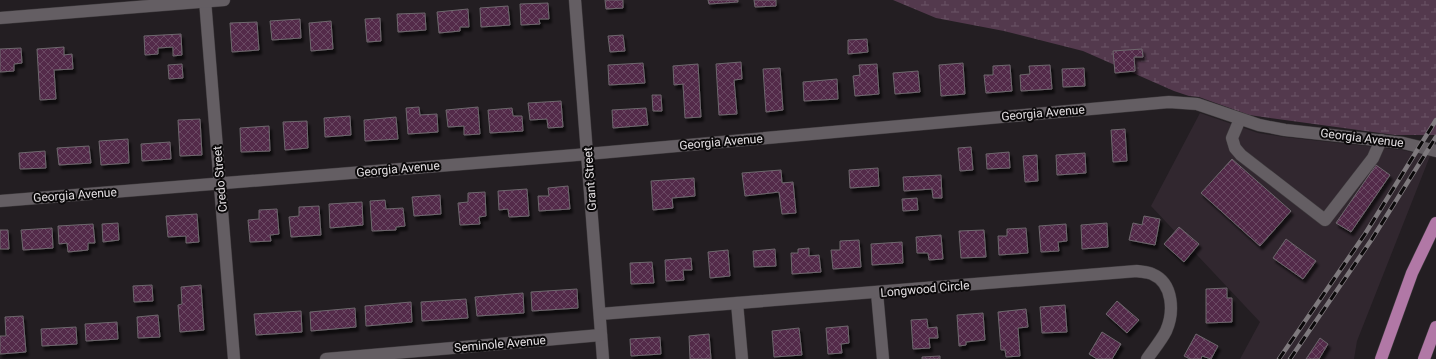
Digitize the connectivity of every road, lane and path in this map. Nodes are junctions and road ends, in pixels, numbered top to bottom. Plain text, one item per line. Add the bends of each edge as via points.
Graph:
1 (224, 0) edge
2 (575, 0) edge
3 (205, 1) edge
4 (0, 18) edge
5 (1240, 119) junction
6 (1381, 140) junction
7 (1436, 151) edge
8 (588, 154) junction
9 (221, 184) junction
10 (0, 201) edge
11 (1436, 223) edge
12 (877, 293) junction
13 (738, 303) junction
14 (600, 314) junction
15 (1436, 327) edge
16 (601, 335) junction
17 (234, 359) edge
18 (326, 359) edge
19 (603, 359) edge
20 (742, 359) edge
21 (883, 359) edge
22 (1147, 359) edge
23 (1381, 359) edge
24 (1424, 359) edge

1 - 3 street
2 - 8 street, Grant Street
3 - 4 street
3 - 9 street, Credo Street
5 - 6 street, Georgia Avenue via 1259,126 1285,130
5 - 6 street via 1232,138 1235,148 1325,220 1373,158
5 - 8 street, Georgia Avenue via 1197,104 1169,102
6 - 7 street, Georgia Avenue
8 - 9 street, Georgia Avenue
8 - 14 street, Grant Street
9 - 10 street, Georgia Avenue
9 - 17 street, Credo Street
11 - 23 main road via 1412,273
12 - 13 street, Longwood Circle
12 - 21 street
12 - 22 street, Longwood Circle via 1137,271 1152,274 1162,281 1168,290 1171,305 1166,332
13 - 14 street, Longwood Circle
13 - 20 street
14 - 16 street, Grant Street
15 - 24 main road
16 - 18 street, Seminole Avenue
16 - 19 street, Grant Street

